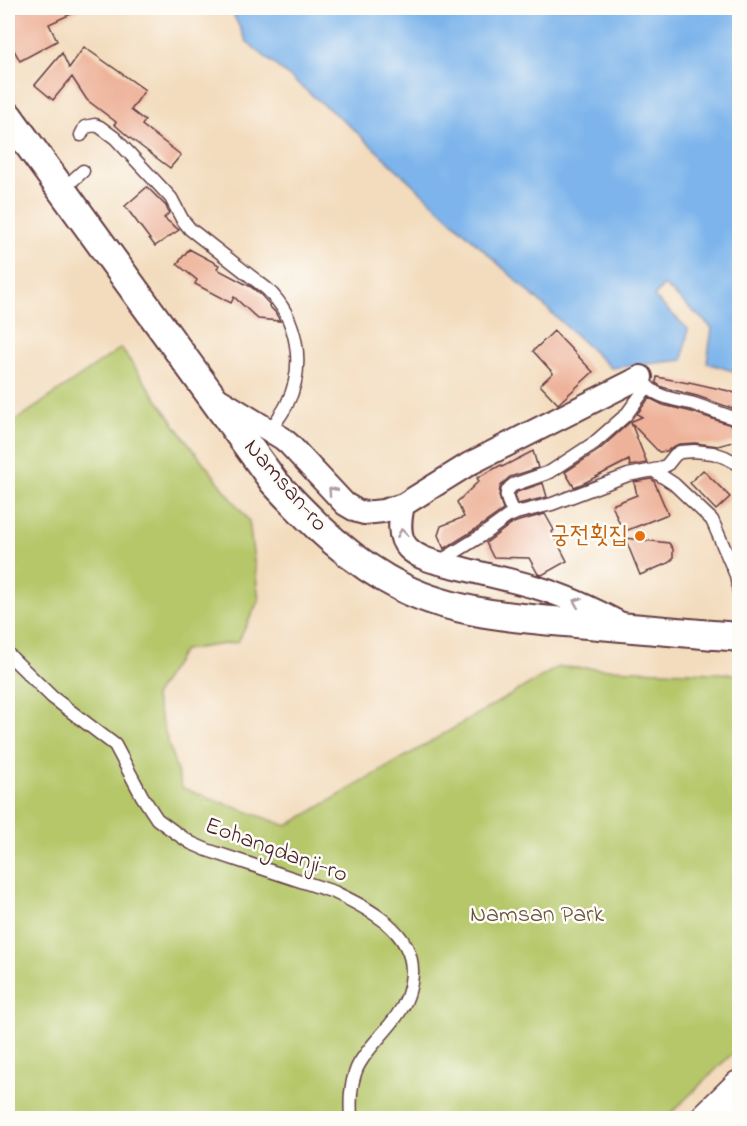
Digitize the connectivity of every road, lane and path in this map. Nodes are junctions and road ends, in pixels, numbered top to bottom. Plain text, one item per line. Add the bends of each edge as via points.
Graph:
1 (8, 116) edge
2 (81, 135) dead end
3 (83, 171) dead end
4 (62, 190) junction
5 (644, 382) junction
6 (211, 395) junction
7 (740, 420) edge
8 (270, 431) junction
9 (740, 465) edge
10 (654, 471) junction
11 (403, 505) junction
12 (514, 514) junction
13 (438, 562) junction
14 (740, 597) edge
15 (629, 628) junction
16 (740, 637) edge
17 (8, 654) edge
18 (740, 1087) edge
19 (351, 1119) edge
20 (708, 1119) edge

1 - 4 street, Namsan-ro
2 - 8 lane via 85,127 95,125 115,138 171,198 190,229 282,305 296,343 298,372 287,405
3 - 4 lane
4 - 6 street, Namsan-ro
5 - 7 lane via 669,399
5 - 11 street via 470,464
5 - 12 lane via 644,392 626,415 594,443 550,472 508,488 506,495
6 - 8 street
6 - 15 street, Namsan-ro via 297,508 383,578 424,597 471,610
11 -> 8 street via 372,513 351,508 289,444
9 - 10 lane via 719,455 687,451 675,454 667,465
10 - 12 lane via 628,475
10 - 14 lane via 712,520 736,575
13 -> 11 street via 420,556 403,542
12 - 13 lane
15 -> 13 street via 552,592
15 - 16 street, Namsan-ro
17 - 19 lane, Eohangdanji-ro via 52,697 115,744 149,807 166,827 207,850 334,892 369,910 401,938 412,967 410,991 398,1015 357,1068 351,1090
18 - 20 main road

